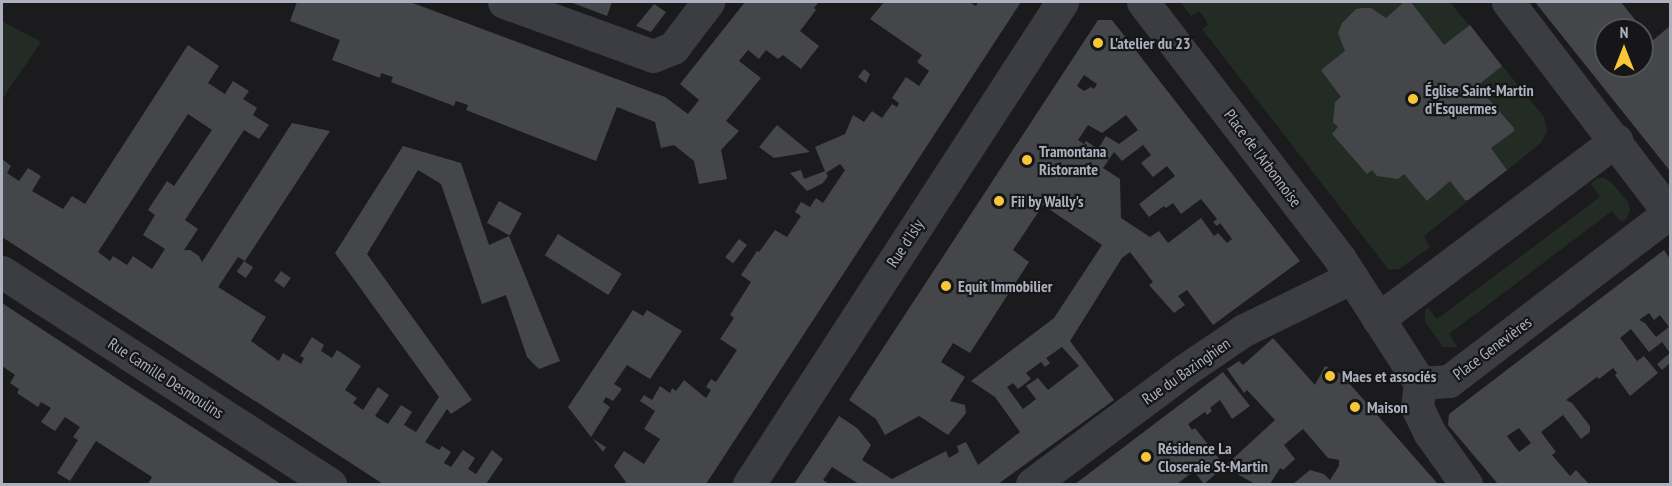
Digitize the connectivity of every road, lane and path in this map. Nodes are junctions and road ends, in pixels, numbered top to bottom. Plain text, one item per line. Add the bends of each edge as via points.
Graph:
1 (504, 2) edge
2 (708, 2) edge
3 (1062, 2) edge
4 (1143, 2) edge
5 (1508, 2) edge
6 (1616, 140) junction
7 (1670, 213) edge
8 (2, 272) edge
9 (1352, 277) junction
10 (1378, 319) junction
11 (1420, 383) junction
12 (330, 484) edge
13 (749, 484) edge
14 (1032, 484) edge
15 (1466, 484) edge

1 - 2 street via 653,56 673,48
3 - 13 street, Rue d'Isly
4 - 9 street, Place de l'Arbonnoise
5 - 6 street, Place Genevières
6 - 7 street, Place Genevières
6 - 10 street
7 - 11 street, Place Genevières via 1449,381
8 - 12 street, Rue Camille Desmoulins
9 - 10 street, Place de l'Arbonnoise
9 - 14 street, Rue du Bazinghien via 1265,318 1226,342
10 - 11 street
11 - 15 street via 1417,408

